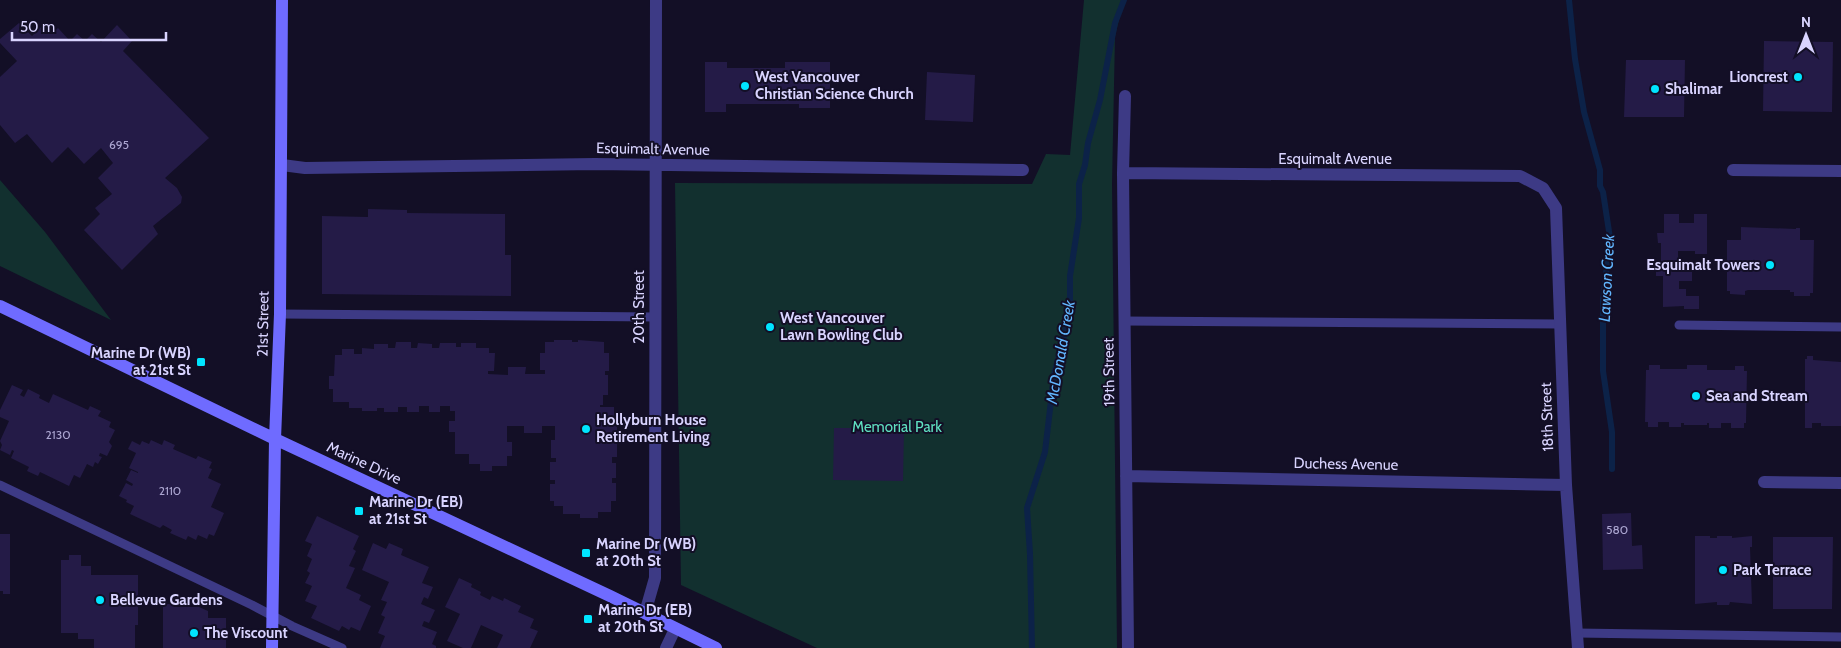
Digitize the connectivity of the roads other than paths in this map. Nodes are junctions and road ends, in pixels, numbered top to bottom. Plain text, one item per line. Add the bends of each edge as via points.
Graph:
1 (282, 0) edge
2 (656, 0) edge
3 (1125, 96) dead end
4 (282, 166) junction
5 (655, 166) junction
6 (1023, 170) dead end
7 (1733, 170) dead end
8 (1841, 171) edge
9 (1123, 173) junction
10 (1544, 188) joint
11 (0, 306) edge
12 (280, 314) junction
13 (656, 317) junction
14 (1124, 321) junction
15 (1560, 324) junction
16 (1679, 325) dead end
17 (1841, 327) edge
18 (275, 439) junction
19 (1126, 476) junction
20 (1764, 482) dead end
21 (1841, 483) edge
22 (1566, 485) junction
23 (0, 486) edge
24 (645, 613) junction
25 (272, 616) junction
26 (675, 629) junction
27 (1577, 634) junction
28 (1841, 637) edge
29 (272, 648) edge
30 (342, 648) edge
31 (666, 648) edge
32 (716, 648) edge
33 (1128, 648) edge
34 (1578, 648) edge

1 - 4 main road, 21st Street
2 - 5 street, 20th Street
3 - 9 street, 19th Street
4 - 5 street, Esquimalt Avenue
4 - 12 main road, 21st Street
5 - 6 street, Esquimalt Avenue
5 - 13 street, 20th Street
7 - 8 street
9 - 10 street, Esquimalt Avenue via 1520,176
9 - 14 street, 19th Street
10 - 15 street, 18th Street via 1556,208
11 - 18 main road, Marine Drive
12 - 13 lane
12 - 18 main road, 21st Street
13 - 24 street, 20th Street via 655,578
14 - 15 lane
14 - 19 street, 19th Street
15 - 22 street, 18th Street
16 - 17 lane
18 - 24 main road, Marine Drive
18 - 25 main road, 21st Street
19 - 22 street, Duchess Avenue
19 - 33 street, 19th Street
20 - 21 street
22 - 27 street, 18th Street
23 - 25 lane
24 - 26 main road, Marine Drive
25 - 29 main road, 21st Street
25 - 30 lane
26 - 31 street
26 - 32 main road, Marine Drive
27 - 28 lane
27 - 34 street, 18th Street

